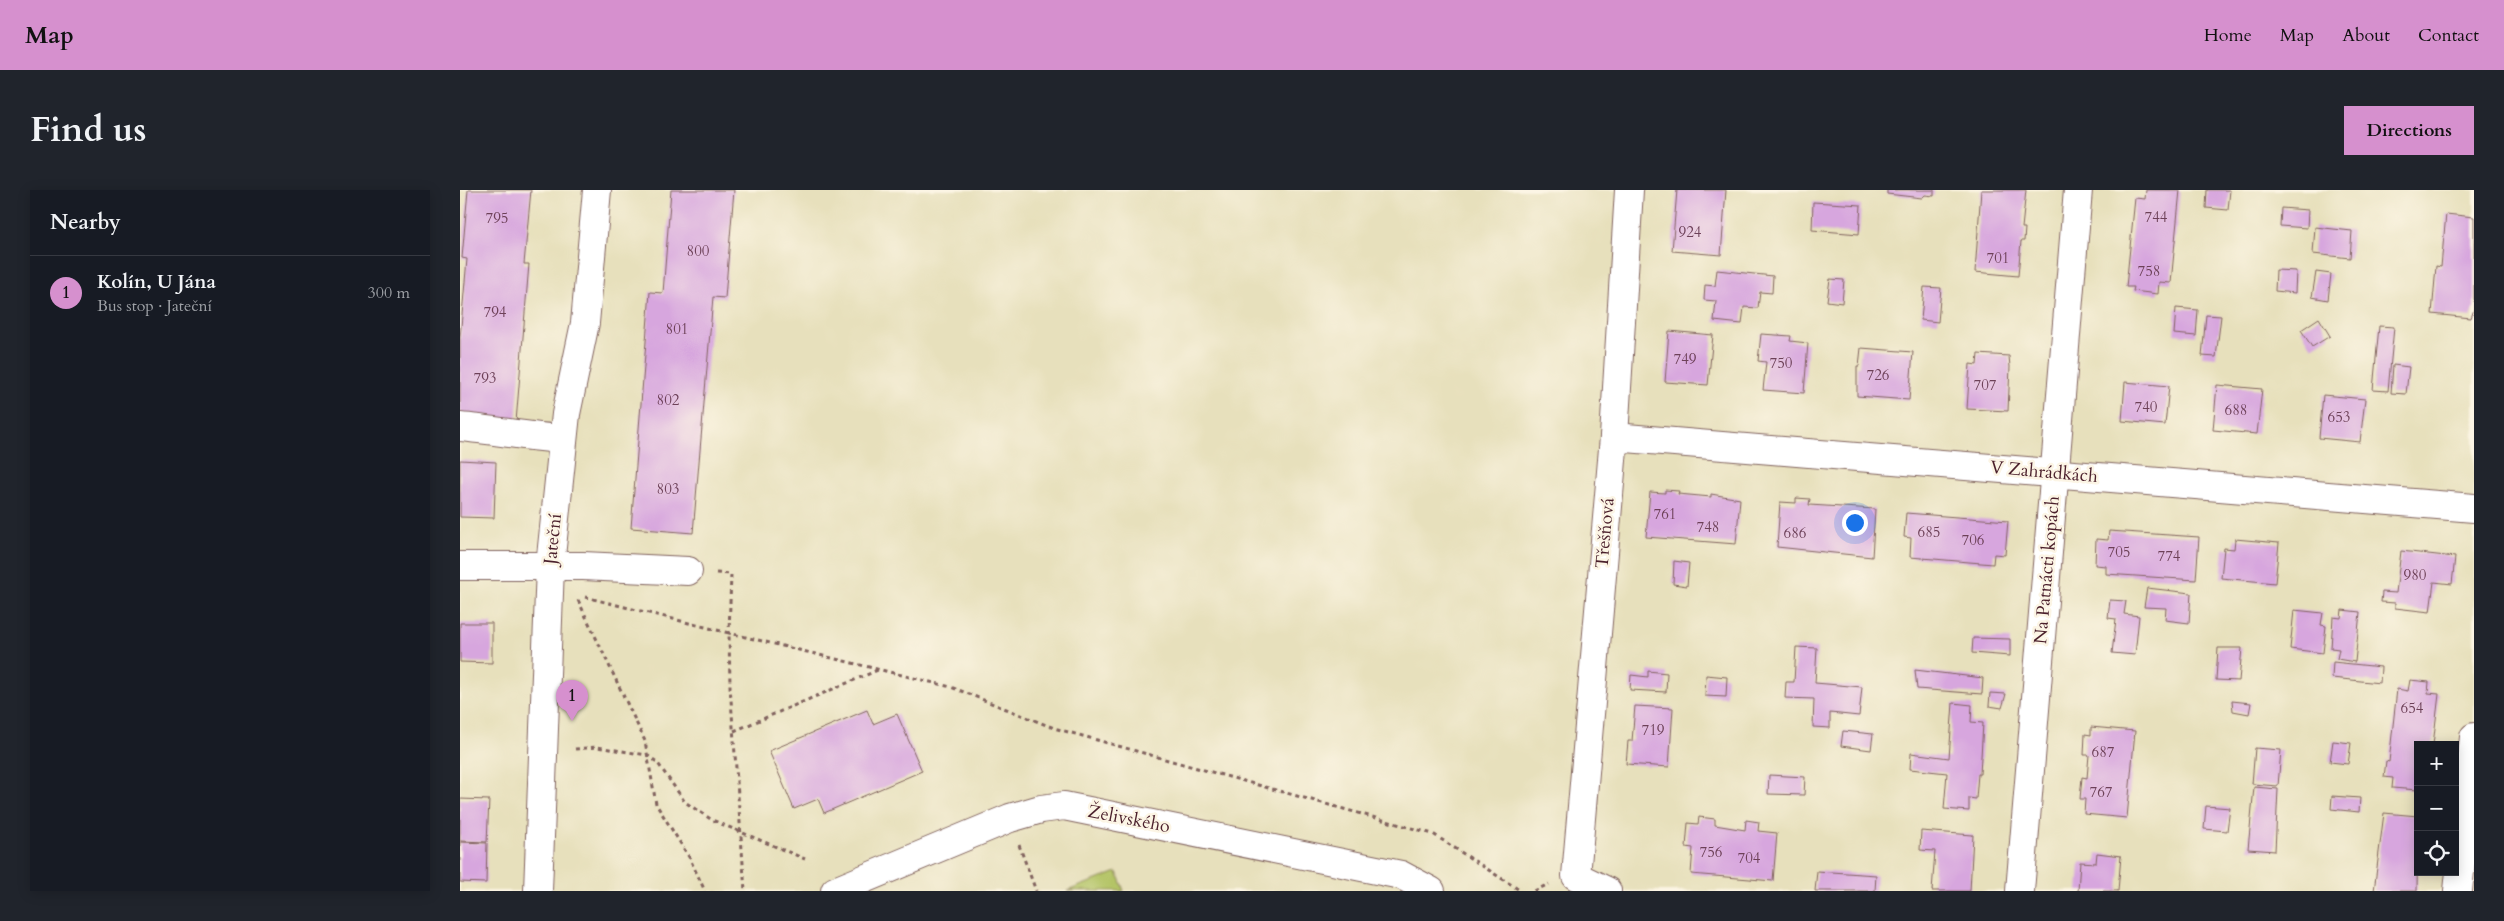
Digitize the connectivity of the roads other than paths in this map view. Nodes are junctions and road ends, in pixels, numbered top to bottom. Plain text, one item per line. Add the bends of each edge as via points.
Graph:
1 (597, 190) edge
2 (1629, 190) edge
3 (2078, 190) edge
4 (460, 427) edge
5 (1614, 437) junction
6 (564, 439) junction
7 (2056, 473) junction
8 (2474, 508) edge
9 (460, 566) edge
10 (550, 566) junction
11 (688, 571) road end
12 (2474, 737) edge
13 (538, 891) edge
14 (834, 891) edge
15 (1431, 891) edge
16 (1608, 891) edge
17 (2020, 891) edge
18 (2458, 891) edge

1 - 6 street, Jateční via 584,323
2 - 5 street, Třešňová
3 - 7 street, Na Patnácti kopách
4 - 6 street via 504,431 516,436
5 - 7 street, V Zahrádkách
5 - 16 street, Třešňová via 1576,876
6 - 10 street, Jateční
7 - 8 street, V Zahrádkách
7 - 17 street, Na Patnácti kopách
9 - 10 street
10 - 11 street
10 - 13 street, Jateční
12 - 18 street
14 - 15 street, Želivského via 1010,818 1064,806 1402,875

